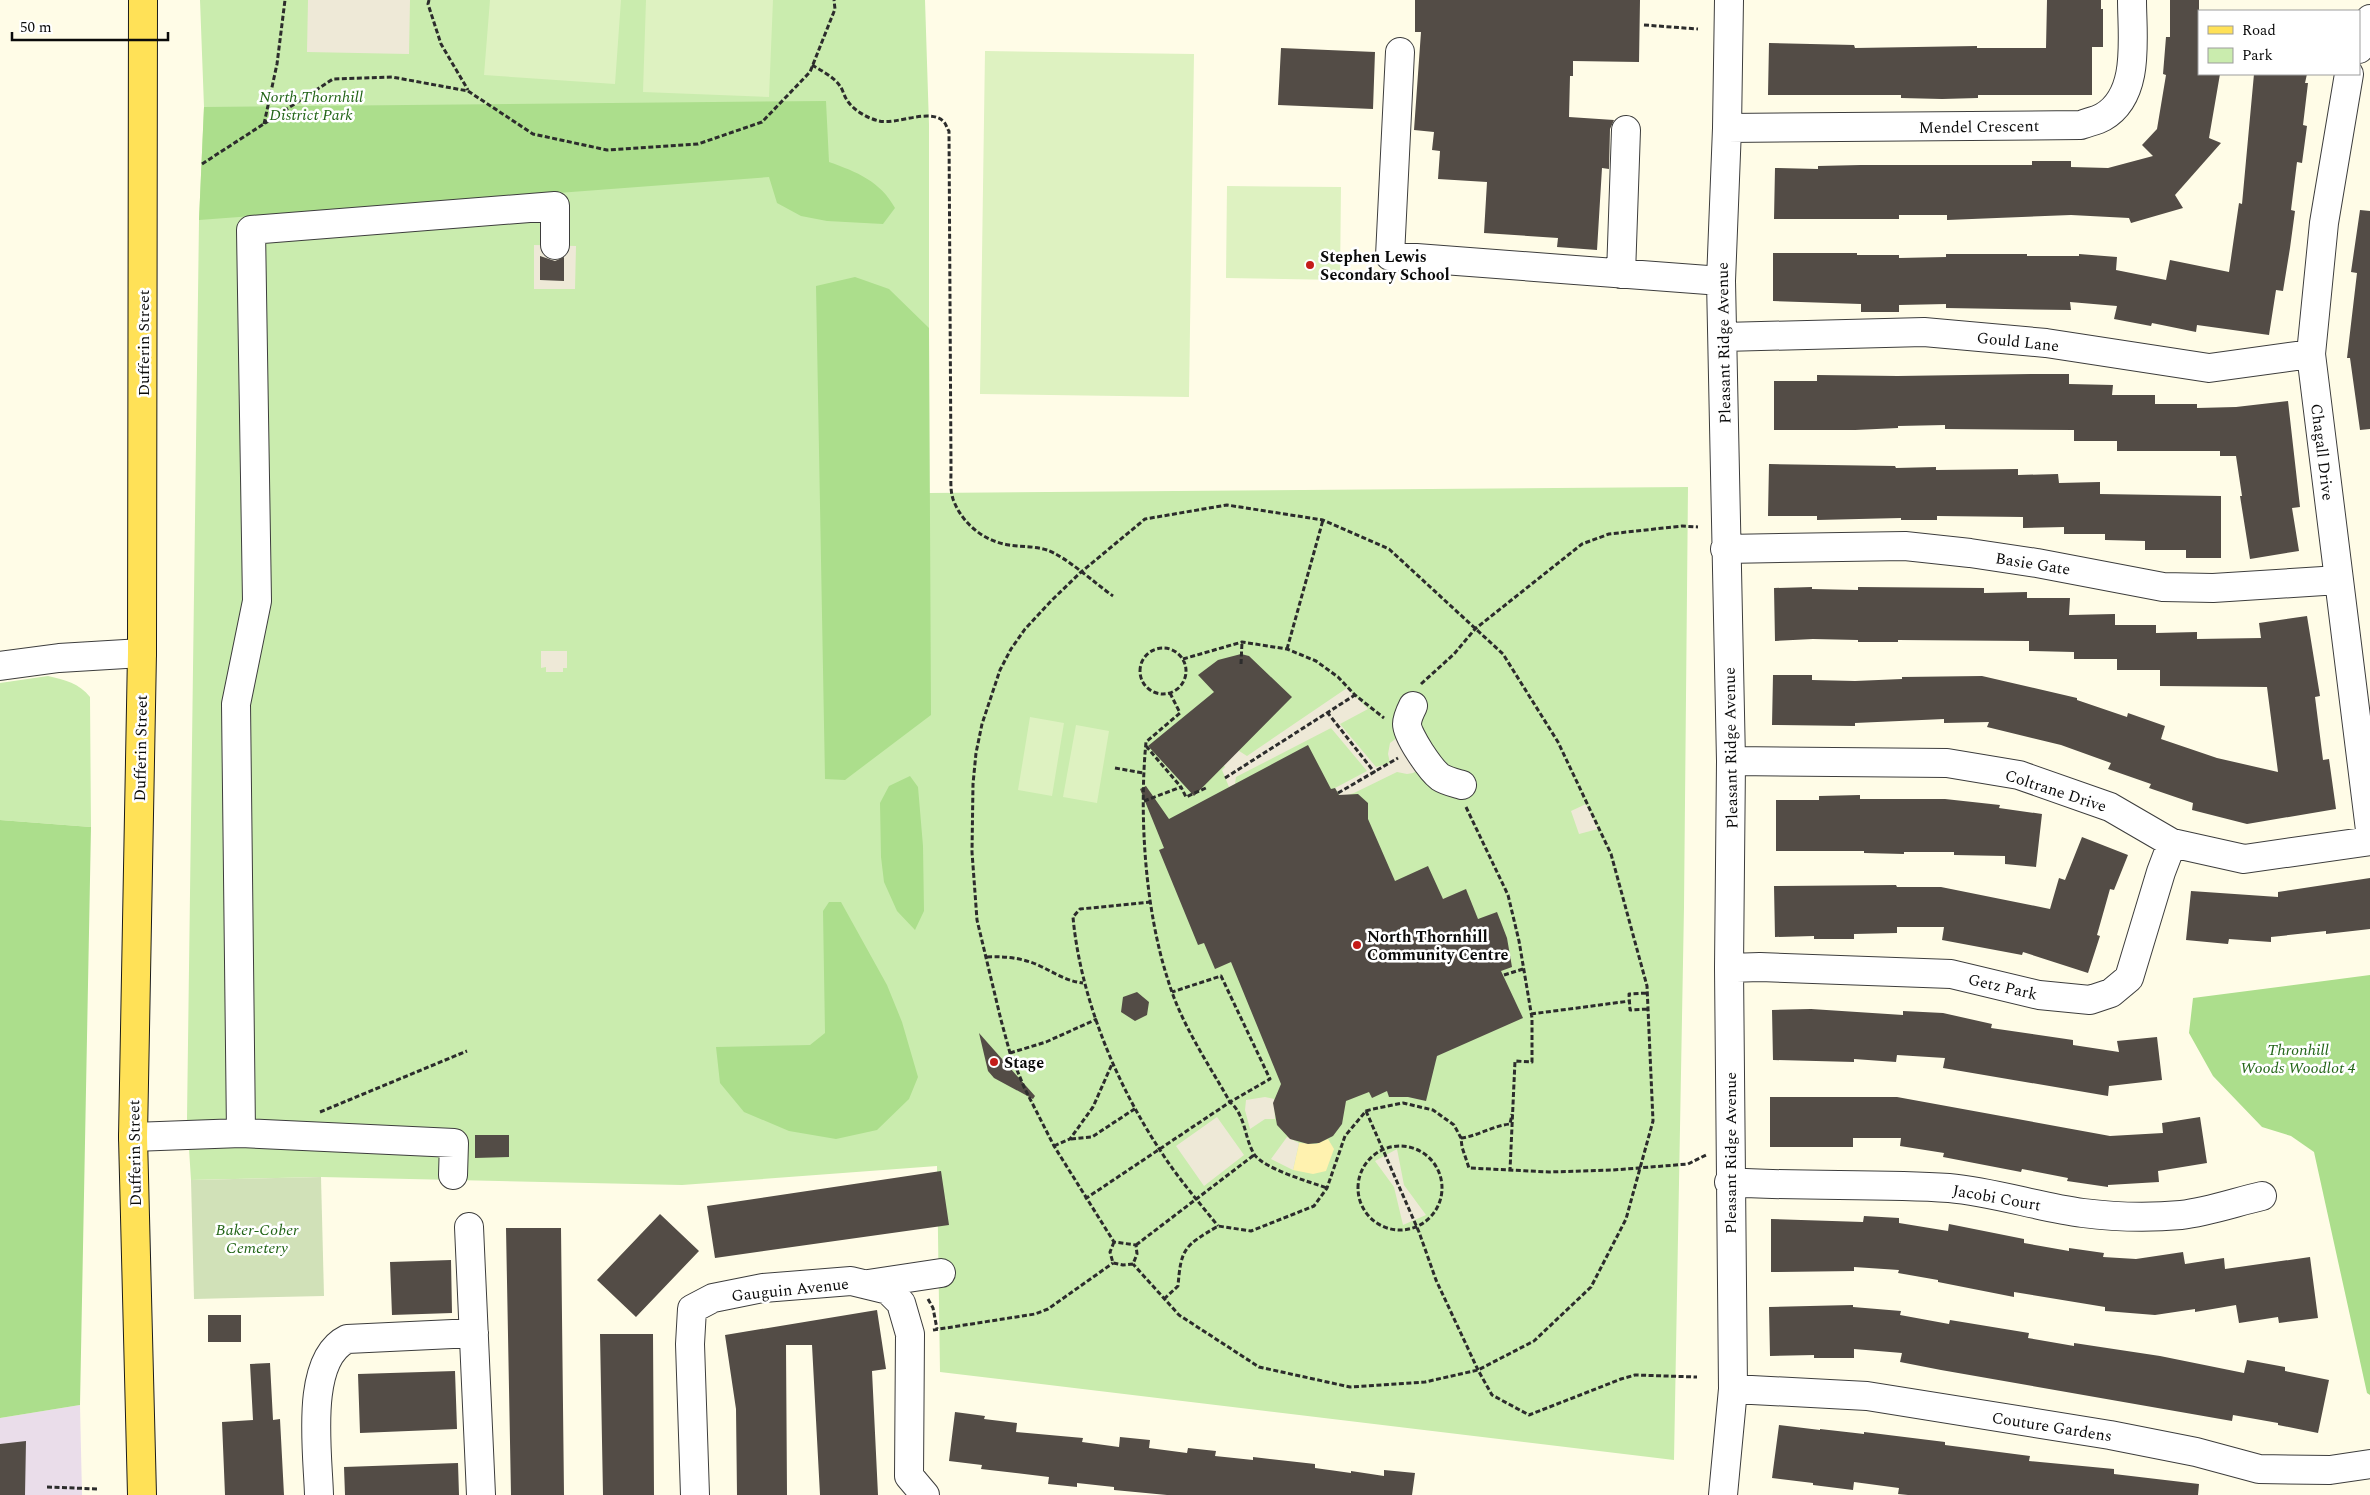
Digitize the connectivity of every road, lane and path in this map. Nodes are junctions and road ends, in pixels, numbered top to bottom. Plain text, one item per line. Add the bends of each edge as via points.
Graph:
1 (143, 0) edge
2 (285, 0) edge
3 (429, 0) edge
4 (834, 0) edge
5 (1729, 0) edge
6 (2132, 0) edge
7 (2370, 19) edge
8 (1644, 25) dead end
9 (1698, 29) dead end
10 (2360, 45) edge
11 (1400, 52) dead end
12 (812, 66) junction
13 (2349, 75) edge
14 (468, 91) junction
15 (264, 124) junction
16 (1727, 128) junction
17 (1626, 130) dead end
18 (202, 164) dead end
19 (555, 246) dead end
20 (1621, 274) junction
21 (1721, 281) junction
22 (1723, 337) junction
23 (2311, 354) junction
24 (1323, 520) junction
25 (1698, 527) dead end
26 (1725, 550) junction
27 (1080, 573) junction
28 (2339, 580) junction
29 (1113, 596) dead end
30 (1474, 629) junction
31 (1242, 642) junction
32 (1287, 649) junction
33 (142, 653) junction
34 (1182, 659) junction
35 (1241, 664) dead end
36 (0, 666) edge
37 (1170, 693) junction
38 (1355, 695) junction
39 (1407, 702) junction
40 (1328, 712) junction
41 (1383, 717) junction
42 (1388, 724) dead end
43 (1146, 745) junction
44 (1731, 761) junction
45 (1391, 763) dead end
46 (1115, 768) dead end
47 (1143, 773) junction
48 (1375, 773) junction
49 (1225, 778) dead end
50 (1208, 786) dead end
51 (1181, 787) junction
52 (1338, 793) dead end
53 (1463, 794) joint
54 (1144, 801) junction
55 (2370, 830) edge
56 (2370, 841) edge
57 (2172, 843) junction
58 (1151, 902) junction
59 (987, 956) junction
60 (1728, 968) junction
61 (1523, 969) junction
62 (1504, 976) dead end
63 (1083, 983) junction
64 (1172, 992) junction
65 (1646, 993) junction
66 (1630, 1001) junction
67 (1648, 1008) junction
68 (1531, 1014) junction
69 (1097, 1019) junction
70 (468, 1051) dead end
71 (1010, 1053) junction
72 (1112, 1063) junction
73 (1230, 1102) junction
74 (1136, 1108) junction
75 (1366, 1110) junction
76 (1512, 1113) junction
77 (311, 1115) dead end
78 (241, 1133) junction
79 (133, 1138) junction
80 (1461, 1138) junction
81 (1070, 1139) junction
82 (1054, 1146) junction
83 (1383, 1149) junction
84 (1160, 1150) junction
85 (1254, 1155) junction
86 (1706, 1155) dead end
87 (1640, 1168) junction
88 (1510, 1170) junction
89 (453, 1175) dead end
90 (1730, 1182) junction
91 (1327, 1188) junction
92 (2262, 1196) dead end
93 (1085, 1199) junction
94 (1197, 1199) junction
95 (1218, 1226) junction
96 (1415, 1226) junction
97 (469, 1227) dead end
98 (1114, 1242) junction
99 (1136, 1245) junction
100 (1113, 1263) junction
101 (1133, 1264) junction
102 (941, 1273) dead end
103 (868, 1284) junction
104 (924, 1295) dead end
105 (1164, 1299) junction
106 (937, 1329) junction
107 (474, 1332) junction
108 (910, 1334) junction
109 (1478, 1370) junction
110 (1697, 1377) dead end
111 (1732, 1389) junction
112 (2370, 1464) edge
113 (47, 1487) dead end
114 (99, 1489) dead end
115 (142, 1495) edge
116 (319, 1495) edge
117 (481, 1495) edge
118 (695, 1495) edge
119 (925, 1495) edge
120 (1723, 1495) edge

1 - 33 main road, Dufferin Street
2 - 15 path via 277,64
3 - 14 path via 441,44
4 - 12 path via 835,9
5 - 16 street, Pleasant Ridge Avenue
6 - 16 street, Mendel Crescent via 2132,59 2128,86 2117,106 2102,118 2081,125
7 - 10 street
8 - 9 path
11 - 20 street via 1390,256
12 - 14 path via 810,72 762,122 698,144 607,150 533,134
12 - 27 path via 840,85 848,102 868,116 879,121 933,116 943,121 949,131 953,498 966,522 984,537 1008,545 1046,550 1061,556
13 - 23 street, Chagall Drive via 2324,223
14 - 15 path via 392,77 333,79
15 - 18 path
16 - 21 street, Pleasant Ridge Avenue
17 - 20 street
19 - 78 street via 555,206 251,230 257,601 236,704
20 - 21 street
21 - 22 street, Pleasant Ridge Avenue
22 - 23 street, Gould Lane via 1924,332 2046,343 2209,368
22 - 26 street, Pleasant Ridge Avenue
23 - 28 street, Chagall Drive
24 - 27 path via 1227,505 1145,519
24 - 30 path via 1389,550
24 - 32 path
25 - 30 path via 1608,534 1582,544
26 - 28 street, Basie Gate via 1905,546 2018,560 2163,587 2213,588
26 - 44 street, Pleasant Ridge Avenue
27 - 29 path
27 - 59 path via 1025,629 1011,649 1000,670 982,724 973,784 972,852 977,920
28 - 55 street, Chagall Drive
30 - 39 path
30 - 65 path via 1503,654 1558,742 1611,854
31 - 32 path
31 - 34 path
31 - 35 path
32 - 38 path via 1316,661
33 - 36 street
33 - 79 main road, Dufferin Street
34 - 37 path via 1186,668 1185,679
34 - 37 path via 1173,650 1160,648 1149,653 1141,663 1141,676 1147,687 1158,694
37 - 43 path via 1180,713
38 - 40 path
38 - 41 path
39 - 41 path
39 - 53 street via 1410,735 1434,771
40 - 48 path
40 - 49 path
41 - 42 path
43 - 47 path
43 - 51 path
44 - 57 street, Coltrane Drive via 1947,763 2019,774 2110,807
44 - 60 street, Pleasant Ridge Avenue
45 - 48 path
46 - 47 path
47 - 54 path
48 - 52 path
50 - 51 path via 1186,797
51 - 54 path
53 - 61 path via 1508,895
54 - 58 path
56 - 57 street, Coltrane Drive via 2244,859
57 - 60 street, Getz Park via 2129,978 2111,993 2090,1000 2040,996 1951,974
58 - 63 path via 1080,909 1073,917 1075,947
58 - 64 path
59 - 63 path via 1021,958 1068,981
59 - 71 path
60 - 90 street, Pleasant Ridge Avenue
61 - 62 path
61 - 68 path
63 - 69 path
64 - 73 path via 1190,1034
64 - 73 path via 1222,976 1270,1079
65 - 66 path via 1629,994
65 - 67 path
66 - 67 path via 1630,1010
66 - 68 path
67 - 87 path via 1653,1121
68 - 76 path via 1532,1062 1515,1061
69 - 71 path via 1046,1042
69 - 72 path
70 - 77 path
71 - 82 path
72 - 74 path
72 - 81 path via 1093,1107
73 - 84 path
73 - 85 path via 1238,1109
74 - 81 path via 1092,1137
74 - 84 path
75 - 80 path via 1403,1104 1433,1110 1454,1125
75 - 83 path
75 - 91 path via 1345,1136
76 - 80 path via 1510,1124 1493,1126
76 - 88 path
78 - 79 street
78 - 89 street via 454,1143
79 - 115 main road, Dufferin Street
80 - 88 path via 1468,1168
81 - 82 path
82 - 93 path
83 - 96 path
83 - 96 path via 1370,1158 1361,1171 1358,1186 1361,1204 1372,1219 1386,1227 1401,1229
83 - 96 path via 1398,1146 1414,1148 1437,1168 1441,1184 1438,1204 1429,1217
84 - 93 path
84 - 94 path
85 - 91 path
85 - 94 path
86 - 87 path via 1688,1164
87 - 88 path
87 - 109 path via 1626,1219 1591,1287 1534,1341
90 - 92 street, Jacobi Court via 1950,1188 2081,1213 2129,1217 2183,1215
90 - 111 street, Pleasant Ridge Avenue
91 - 95 path via 1314,1206 1251,1231
93 - 98 path
94 - 95 path
94 - 99 path
95 - 105 path via 1188,1244 1180,1264 1178,1286
96 - 109 path
97 - 107 street
98 - 99 path
98 - 100 path via 1110,1252
99 - 101 path
100 - 101 path
100 - 106 path via 1048,1309 1035,1314
101 - 105 path
102 - 103 street
103 - 108 street, Gauguin Avenue via 888,1290 901,1303
103 - 118 street, Gauguin Avenue via 851,1281 764,1288 713,1298 692,1308 690,1344
104 - 106 path via 933,1308
105 - 109 path via 1179,1315 1259,1367 1350,1387 1425,1382
106 - 108 path
107 - 116 street via 347,1339 336,1346 323,1368 317,1394
107 - 117 street
108 - 119 street, Gauguin Avenue via 909,1476
109 - 110 path via 1492,1395 1529,1416 1635,1375
111 - 112 street, Couture Gardens via 1867,1396 2110,1435 2196,1452 2259,1469 2330,1470
111 - 120 street, Pleasant Ridge Avenue
113 - 114 path

